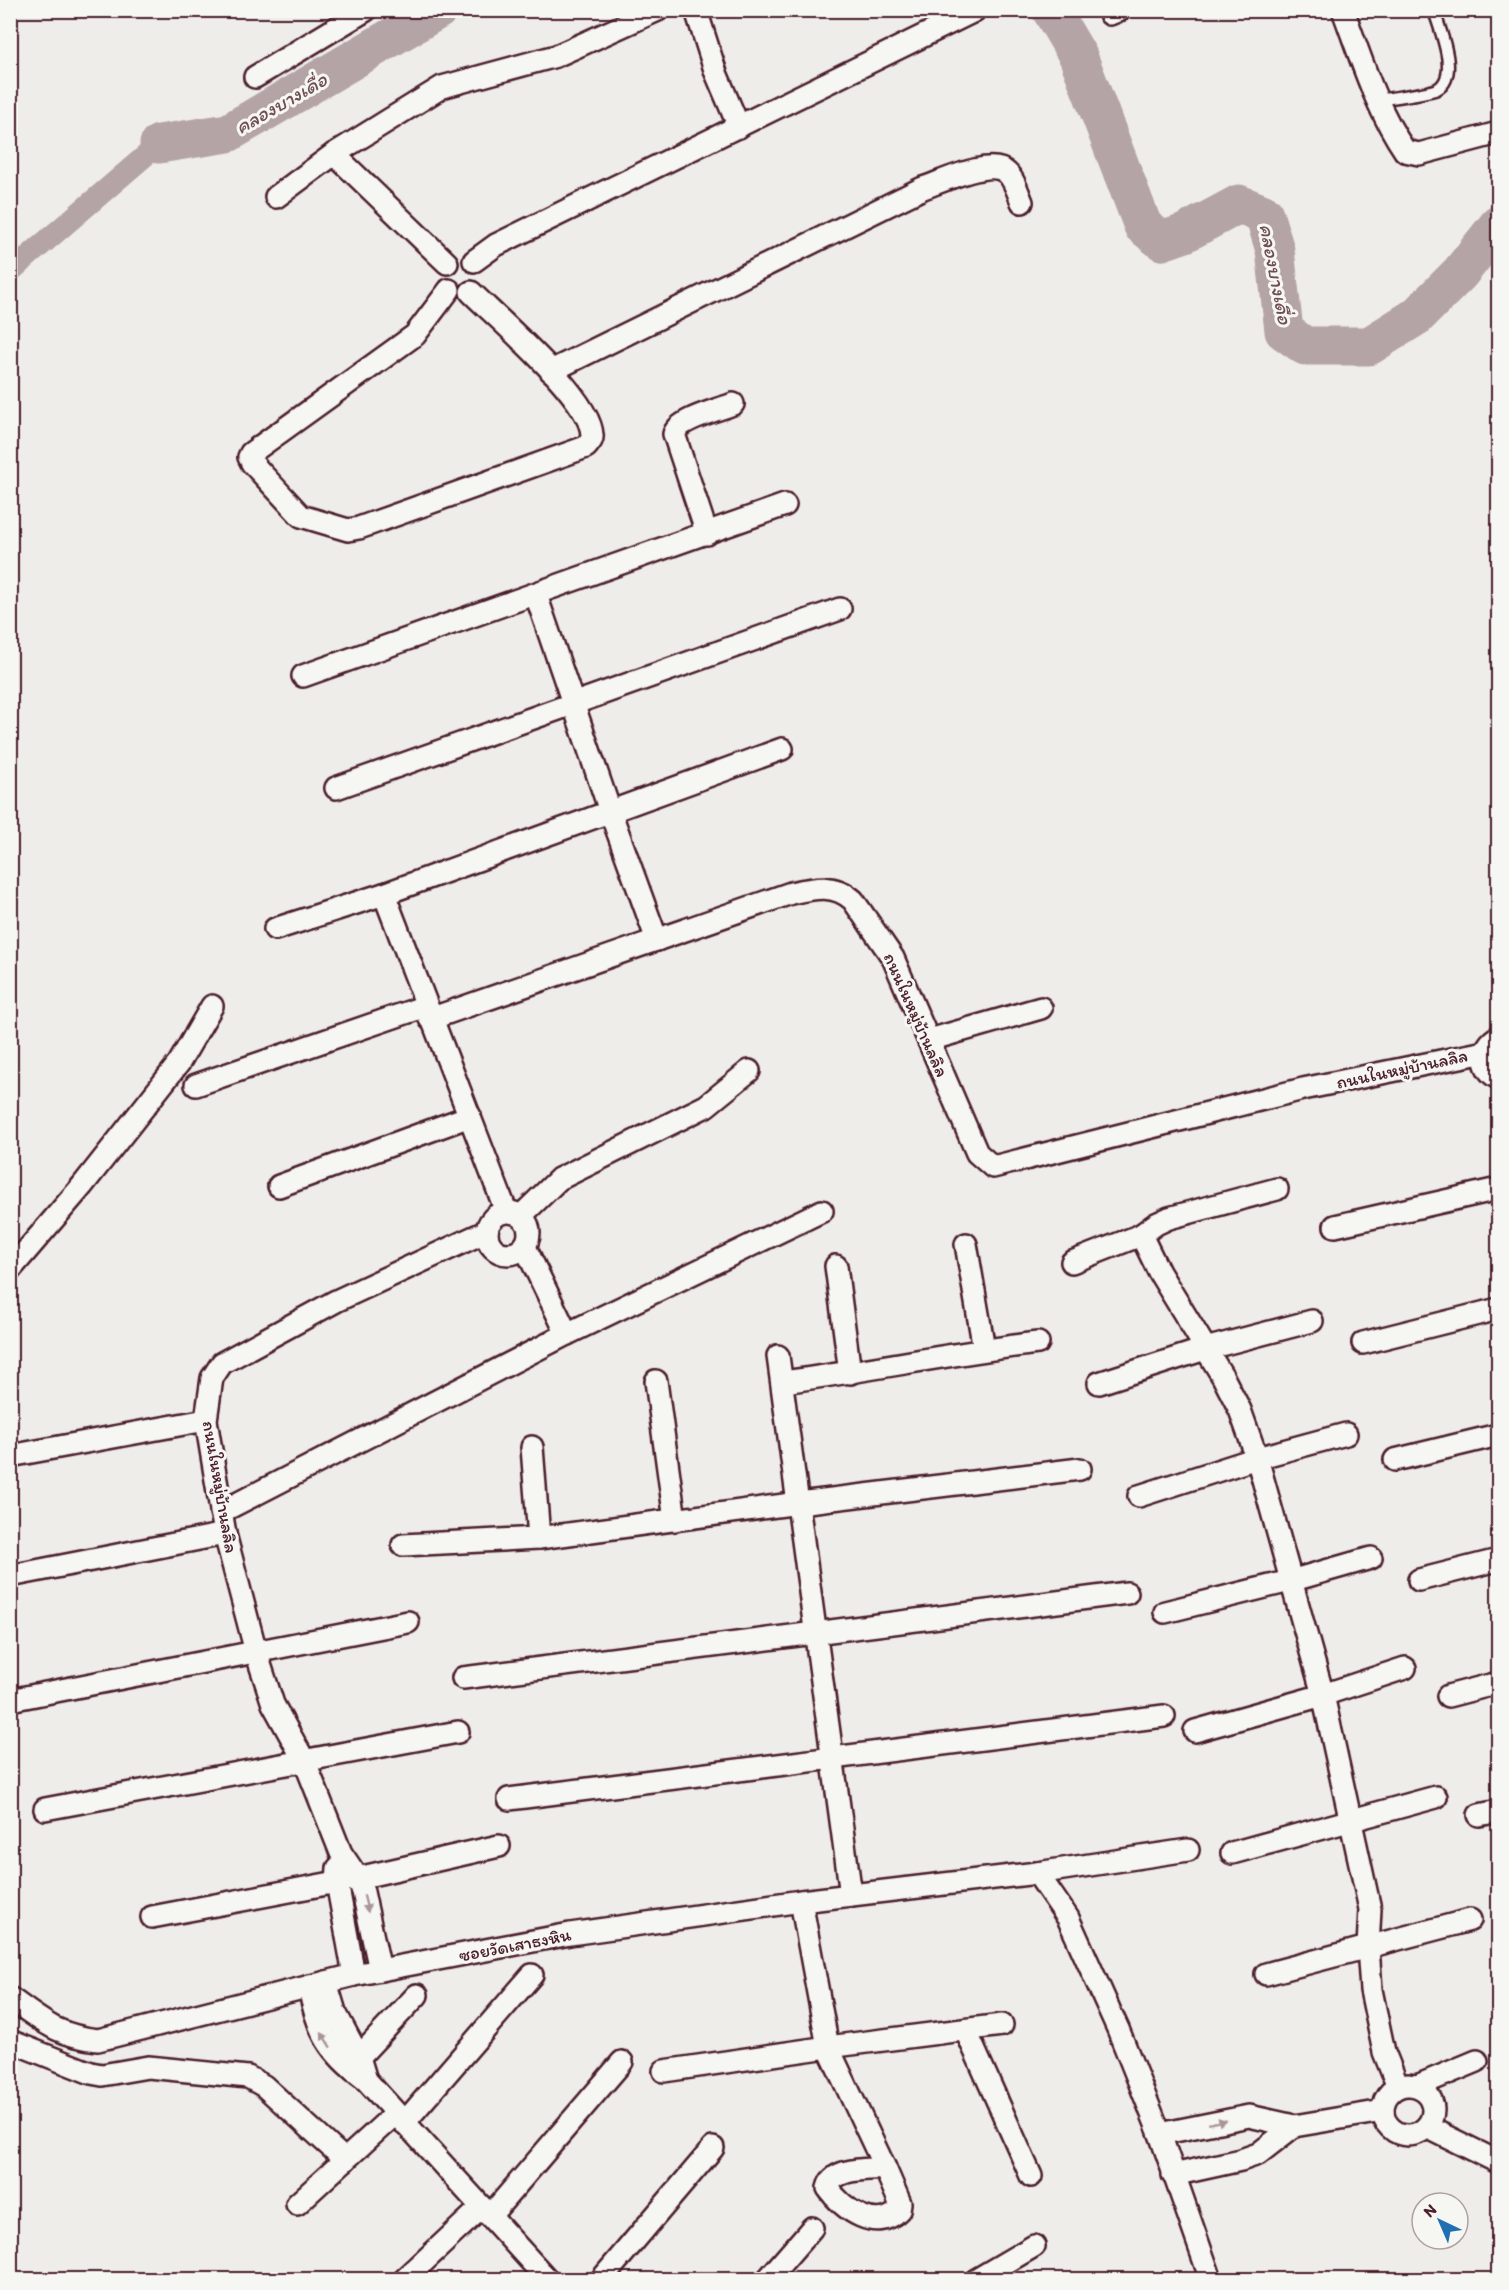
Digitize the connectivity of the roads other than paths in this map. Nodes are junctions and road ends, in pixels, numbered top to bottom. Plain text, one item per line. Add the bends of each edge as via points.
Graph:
1 (366, 10) edge
2 (658, 10) edge
3 (696, 10) edge
4 (1343, 10) edge
5 (1434, 10) edge
6 (974, 12) edge
7 (255, 77) dead end
8 (1378, 100) junction
9 (739, 127) junction
10 (1498, 133) edge
11 (334, 154) junction
12 (276, 197) dead end
13 (1022, 202) dead end
14 (474, 261) junction
15 (447, 263) junction
16 (449, 290) junction
17 (471, 292) junction
18 (551, 371) junction
19 (733, 404) dead end
20 (786, 505) dead end
21 (707, 534) junction
22 (536, 595) junction
23 (840, 609) dead end
24 (303, 676) dead end
25 (574, 705) junction
26 (782, 750) dead end
27 (336, 788) dead end
28 (610, 812) junction
29 (384, 894) junction
30 (275, 929) dead end
31 (657, 940) junction
32 (212, 1006) dead end
33 (1041, 1008) dead end
34 (428, 1012) junction
35 (929, 1040) junction
36 (1492, 1044) edge
37 (749, 1071) dead end
38 (1498, 1078) edge
39 (196, 1085) dead end
40 (470, 1116) junction
41 (279, 1186) dead end
42 (1277, 1189) dead end
43 (1498, 1189) edge
44 (822, 1210) dead end
45 (514, 1213) junction
46 (1335, 1226) dead end
47 (487, 1231) junction
48 (1141, 1235) junction
49 (966, 1244) dead end
50 (525, 1247) junction
51 (1072, 1262) dead end
52 (836, 1266) dead end
53 (10, 1270) edge
54 (1498, 1308) edge
55 (1312, 1321) dead end
56 (567, 1334) junction
57 (1038, 1343) dead end
58 (1363, 1343) dead end
59 (984, 1349) junction
60 (1205, 1349) junction
61 (778, 1356) dead end
62 (850, 1373) junction
63 (656, 1381) dead end
64 (782, 1382) junction
65 (1099, 1383) dead end
66 (206, 1420) junction
67 (1346, 1434) dead end
68 (1498, 1435) edge
69 (532, 1447) dead end
70 (10, 1456) edge
71 (1257, 1458) junction
72 (1395, 1460) dead end
73 (1080, 1469) dead end
74 (1139, 1496) dead end
75 (799, 1503) junction
76 (221, 1512) junction
77 (675, 1520) junction
78 (225, 1534) junction
79 (539, 1538) junction
80 (404, 1545) dead end
81 (1371, 1558) dead end
82 (1498, 1560) edge
83 (10, 1576) edge
84 (1419, 1580) dead end
85 (1290, 1581) junction
86 (1127, 1593) dead end
87 (1165, 1612) dead end
88 (408, 1622) dead end
89 (817, 1633) junction
90 (256, 1652) junction
91 (1405, 1668) dead end
92 (464, 1678) dead end
93 (1498, 1683) edge
94 (1323, 1695) junction
95 (1448, 1696) dead end
96 (10, 1700) edge
97 (1164, 1716) dead end
98 (458, 1731) dead end
99 (1195, 1731) dead end
100 (833, 1759) junction
101 (305, 1762) junction
102 (1436, 1797) dead end
103 (509, 1799) dead end
104 (45, 1809) dead end
105 (1351, 1819) junction
106 (499, 1846) dead end
107 (1188, 1850) dead end
108 (341, 1853) junction
109 (1232, 1853) dead end
110 (1037, 1873) junction
111 (358, 1878) junction
112 (336, 1882) junction
113 (851, 1895) junction
114 (801, 1901) junction
115 (152, 1917) dead end
116 (1470, 1920) dead end
117 (1368, 1947) junction
118 (380, 1970) junction
119 (1266, 1974) dead end
120 (354, 1975) junction
121 (532, 1975) dead end
122 (318, 1984) junction
123 (417, 1995) dead end
124 (10, 1998) edge
125 (1002, 2025) dead end
126 (966, 2031) junction
127 (10, 2041) edge
128 (828, 2047) junction
129 (352, 2061) junction
130 (1478, 2061) dead end
131 (622, 2062) dead end
132 (664, 2071) dead end
133 (1407, 2087) junction
134 (1383, 2111) junction
135 (399, 2118) junction
136 (1294, 2126) junction
137 (1427, 2127) junction
138 (1160, 2134) junction
139 (713, 2148) dead end
140 (345, 2160) junction
141 (1498, 2162) edge
142 (885, 2168) dead end
143 (1173, 2175) junction
144 (1031, 2176) dead end
145 (297, 2204) dead end
146 (486, 2212) junction
147 (812, 2228) dead end
148 (1034, 2246) dead end
149 (404, 2280) edge
150 (548, 2280) edge
151 (601, 2280) edge
152 (767, 2280) edge
153 (976, 2280) edge
154 (1211, 2280) edge

1 - 7 street
2 - 11 street via 556,56 442,87
3 - 9 street
4 - 8 street
5 - 8 lane via 1450,66 1445,80 1438,88
6 - 9 street
8 - 10 street via 1405,151 1419,154
9 - 14 street via 496,245
11 - 12 street
11 - 15 street
13 - 18 street via 1008,173 998,167 987,166 923,188
14 - 15 street via 460,256
14 - 17 street via 481,274
15 - 16 street via 443,277
16 - 17 street
16 - 18 street via 415,335 251,453 252,463 301,516 348,530 359,528 586,447 592,435 585,412
17 - 18 street
19 - 21 street via 684,422 674,434
20 - 21 street
21 - 22 street
22 - 24 street
22 - 25 street
23 - 25 street
25 - 27 street
25 - 28 street
26 - 28 street
28 - 29 street
28 - 31 street
29 - 30 street
29 - 34 street
31 - 34 street, ถนนในหมู่บ้านลลิล
31 - 35 street, ถนนในหมู่บ้านลลิล via 791,893 820,887 834,889 853,900 893,958
32 - 53 street via 180,1063
33 - 35 street
34 - 39 street, ถนนในหมู่บ้านลลิล
34 - 40 street
35 - 36 street, ถนนในหมู่บ้านลลิล via 977,1153 993,1167
36 - 38 street via 1487,1069
37 - 45 street, ถนนในหมู่บ้านลลิล via 706,1106 560,1179
40 - 41 street
40 - 45 street
42 - 48 street via 1169,1218
43 - 46 street
44 - 56 street
45 - 47 street, ถนนในหมู่บ้านลลิล via 493,1218
45 - 50 street via 528,1225 530,1236
47 - 50 street via 487,1239 496,1251 511,1254
47 - 66 street, ถนนในหมู่บ้านลลิล via 336,1301 222,1363 212,1378
48 - 51 street
48 - 60 street
49 - 59 street
50 - 56 street
52 - 62 street
54 - 58 street
55 - 60 street
56 - 76 street
57 - 59 street
59 - 62 street
60 - 65 street
60 - 71 street via 1240,1410
61 - 64 street
62 - 64 street
63 - 77 street
64 - 75 street
66 - 70 street
66 - 76 street, ถนนในหมู่บ้านลลิล
67 - 71 street
68 - 72 street
69 - 79 street
71 - 74 street
71 - 85 street
73 - 75 street
75 - 77 street
75 - 89 street
76 - 78 street, ถนนในหมู่บ้านลลิล
77 - 79 street
78 - 83 street
78 - 90 street, ถนนในหมู่บ้านลลิล
79 - 80 street
81 - 85 street
82 - 84 street
85 - 87 street
85 - 94 street
86 - 89 street
88 - 90 street
89 - 92 street
89 - 100 street
90 - 96 street
90 - 101 street, ถนนในหมู่บ้านลลิล via 273,1704
91 - 94 street
93 - 95 street
94 - 99 street
94 - 105 street
97 - 100 street
98 - 101 street
100 - 103 street
100 - 113 street
101 - 104 street
101 - 108 street, ถนนในหมู่บ้านลลิล
102 - 105 street
105 - 109 street
105 - 117 street via 1370,1909
106 - 111 street
107 - 110 street, ซอยวัดเสาธงหิน
108 - 111 street, ถนนในหมู่บ้านลลิล
108 - 112 street
110 - 113 street, ซอยวัดเสาธงหิน
110 - 138 street via 1068,1917
111 - 112 street
111 -> 118 street, ถนนในหมู่บ้านลลิล
112 - 115 street
112 - 120 street
113 - 114 street, ซอยวัดเสาธงหิน
114 - 118 street, ซอยวัดเสาธงหิน via 570,1934
114 - 128 street
116 - 117 street
117 - 119 street
117 - 133 street via 1371,1990 1384,2052
118 - 120 street, ซอยวัดเสาธงหิน
120 - 122 street, ซอยวัดเสาธงหิน
121 - 135 street
122 - 124 street, ซอยวัดเสาธงหิน via 98,2040 56,2030
122 - 129 street via 314,2014 324,2039
123 - 129 street
125 - 126 street
126 - 128 street
126 - 144 street
127 - 140 street via 91,2073 148,2067 248,2077 264,2086
128 - 132 street
128 - 142 street
129 - 135 street
130 - 133 street
131 - 146 street
133 - 134 street via 1390,2093
133 - 137 street via 1425,2091 1431,2100 1432,2119
134 - 136 street
134 - 137 street via 1385,2121 1399,2133 1409,2135
135 - 140 street
135 - 146 street
138 -> 136 street via 1249,2116
136 - 143 street via 1258,2154
137 - 141 street
138 - 143 street
139 - 151 street
140 - 145 street
143 - 154 street
146 - 149 street
146 - 150 street
147 - 152 street
148 - 153 street

